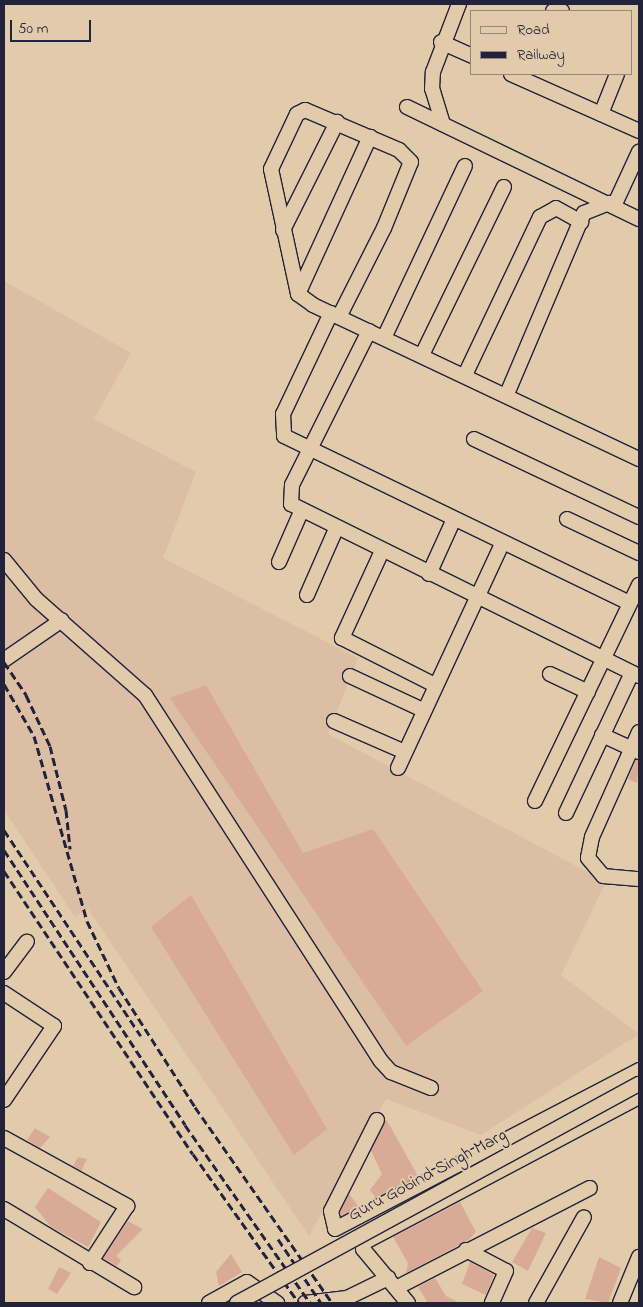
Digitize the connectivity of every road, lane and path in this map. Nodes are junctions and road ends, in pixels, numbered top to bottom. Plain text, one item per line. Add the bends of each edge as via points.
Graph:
1 (459, 4) edge
2 (441, 42) junction
3 (470, 55) edge
4 (517, 75) edge
5 (617, 75) edge
6 (407, 107) dead end
7 (601, 114) junction
8 (337, 122) junction
9 (443, 124) junction
10 (639, 131) edge
11 (370, 137) junction
12 (639, 152) edge
13 (465, 166) dead end
14 (504, 188) dead end
15 (612, 204) junction
16 (639, 218) edge
17 (581, 222) junction
18 (283, 230) junction
19 (298, 294) junction
20 (335, 315) junction
21 (368, 331) junction
22 (384, 338) junction
23 (422, 355) junction
24 (465, 375) junction
25 (507, 394) junction
26 (474, 439) dead end
27 (310, 450) junction
28 (639, 459) edge
29 (301, 512) junction
30 (639, 517) edge
31 (567, 518) dead end
32 (454, 519) junction
33 (336, 529) junction
34 (503, 542) junction
35 (382, 551) junction
36 (639, 553) edge
37 (4, 560) edge
38 (278, 562) dead end
39 (429, 574) junction
40 (639, 586) edge
41 (307, 595) dead end
42 (476, 597) junction
43 (634, 601) edge
44 (62, 620) junction
45 (604, 659) junction
46 (4, 660) edge
47 (550, 674) dead end
48 (635, 675) edge
49 (350, 676) dead end
50 (434, 685) junction
51 (588, 692) junction
52 (423, 710) junction
53 (334, 720) dead end
54 (639, 732) edge
55 (602, 735) junction
56 (636, 751) edge
57 (405, 752) junction
58 (398, 768) dead end
59 (535, 801) dead end
60 (566, 813) dead end
61 (639, 879) edge
62 (27, 942) dead end
63 (4, 972) edge
64 (4, 993) edge
65 (639, 1070) edge
66 (639, 1084) edge
67 (431, 1088) dead end
68 (639, 1097) edge
69 (4, 1100) edge
70 (377, 1120) dead end
71 (4, 1138) edge
72 (590, 1188) dead end
73 (4, 1209) edge
74 (584, 1217) dead end
75 (466, 1250) junction
76 (639, 1257) edge
77 (90, 1263) junction
78 (392, 1283) junction
79 (634, 1286) edge
80 (134, 1287) dead end
81 (209, 1303) edge
82 (237, 1303) edge
83 (277, 1303) edge
84 (305, 1303) edge
85 (408, 1303) edge
86 (492, 1303) edge
87 (536, 1303) edge
88 (620, 1303) edge

1 - 2 street
2 - 3 street
2 - 9 street via 431,82
4 - 7 street
5 - 7 street
6 - 9 street
7 - 10 street
8 - 11 street
8 - 18 street
8 - 18 street via 300,111 273,160 270,169
9 - 15 street
11 - 19 street
11 - 20 street via 407,154 411,167
12 - 15 street
13 - 22 street
14 - 23 street
15 - 16 street
15 - 17 street via 590,207
17 - 24 street via 556,208 540,217
17 - 25 street
18 - 19 street
19 - 20 street
20 - 21 street
20 - 27 street via 281,420 284,436
21 - 22 street
21 - 27 street
22 - 23 street
23 - 24 street
24 - 25 street
25 - 28 street
26 - 30 street
27 - 29 street via 290,492 291,504
27 - 32 street
29 - 33 street
29 - 38 street
31 - 36 street
32 - 34 street
32 - 39 street
33 - 35 street
33 - 41 street
34 - 42 street
34 - 43 street
35 - 39 street
35 - 50 street via 342,638
37 - 44 street via 36,599
39 - 42 street
40 - 43 street
42 - 45 street
42 - 50 street
43 - 45 street
44 - 46 street
44 - 67 street via 145,695 381,1062 391,1072
45 - 48 street
45 - 51 street
47 - 51 street
48 - 55 street
49 - 52 street
50 - 52 street
51 - 59 street
52 - 57 street
53 - 57 street
54 - 56 street
55 - 56 street
55 - 60 street
56 - 61 street via 592,836 588,858 603,876
57 - 58 street
62 - 63 street
64 - 69 street via 54,1026
65 - 70 street via 336,1229 331,1211
66 - 82 street, Guru Gobind Singh Marg, bridge
68 - 78 street via 364,1243 363,1249
71 - 77 street via 127,1206
72 - 75 street
73 - 77 street
74 - 87 street
75 - 78 street
75 - 86 street via 506,1270
76 - 79 street
77 - 80 street
78 - 84 street via 347,1298
78 - 85 street
79 - 88 street
81 - 83 street via 247,1282

